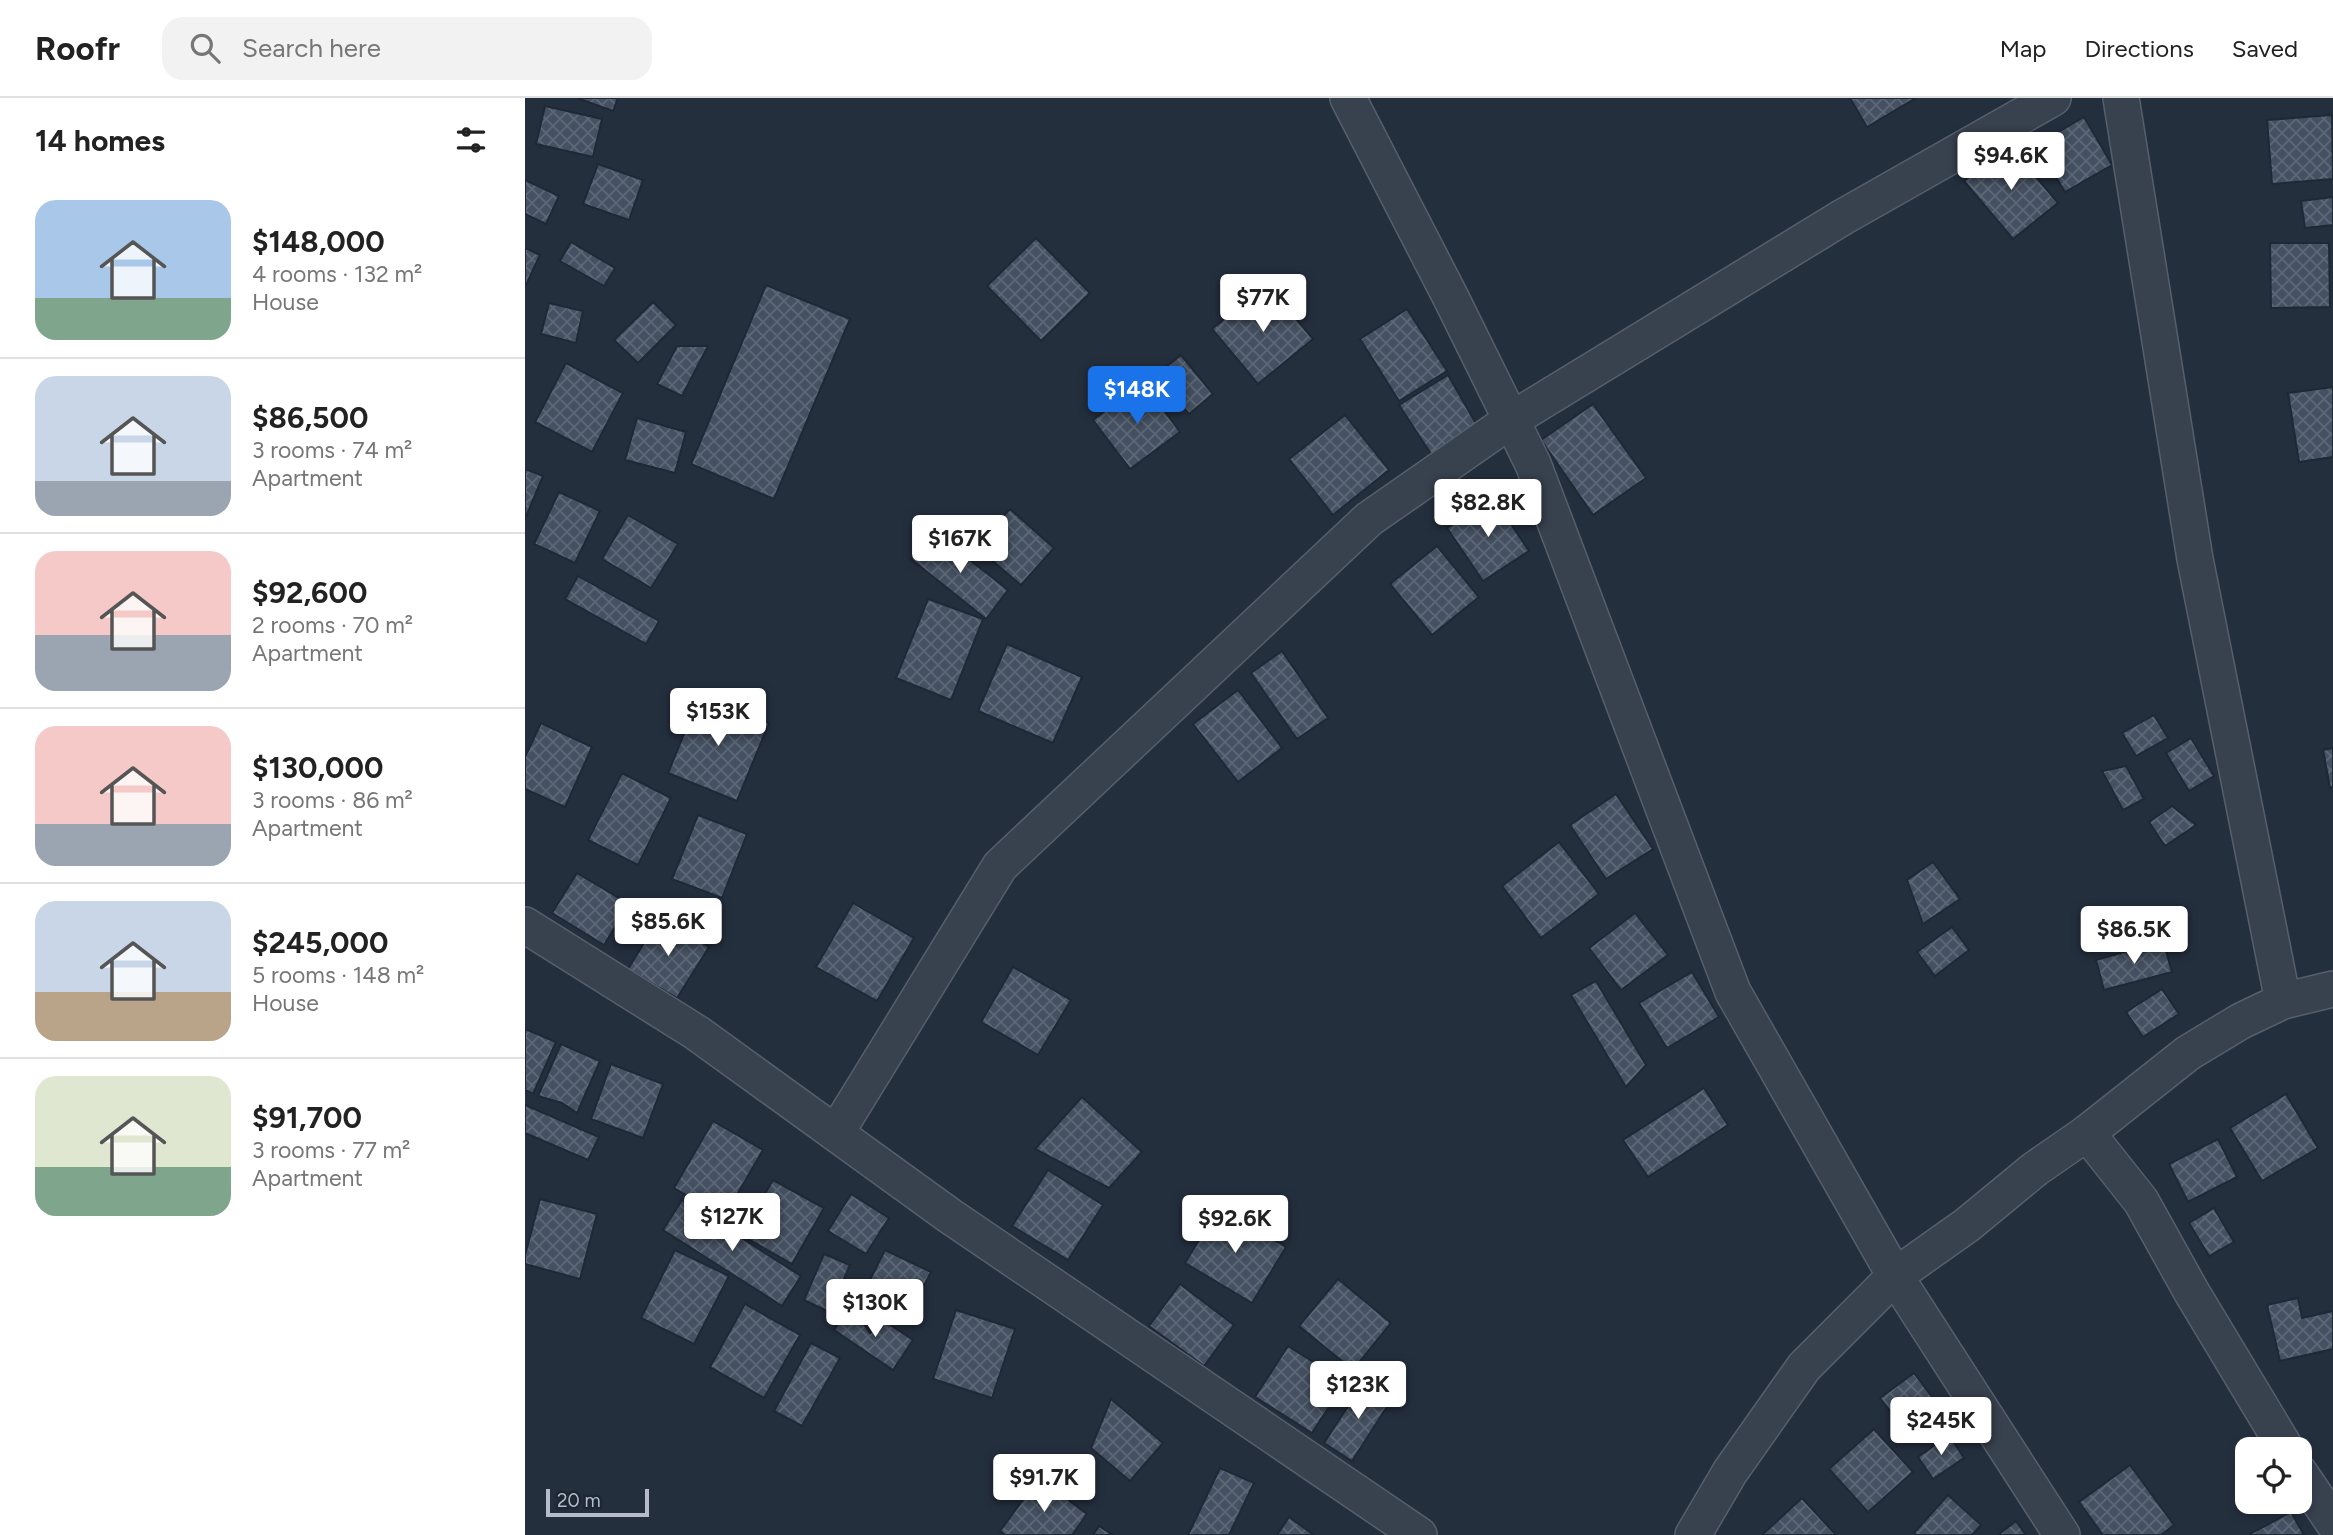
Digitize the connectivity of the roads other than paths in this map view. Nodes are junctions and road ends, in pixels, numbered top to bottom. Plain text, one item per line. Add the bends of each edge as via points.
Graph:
1 (1348, 98) edge
2 (2053, 98) edge
3 (2121, 98) edge
4 (1511, 420) junction
5 (525, 925) edge
6 (2333, 989) edge
7 (2283, 1001) junction
8 (836, 1133) junction
9 (2087, 1133) junction
10 (1895, 1276) junction
11 (2279, 1437) edge
12 (2312, 1491) edge
13 (2333, 1522) edge
14 (1419, 1535) edge
15 (1692, 1535) edge
16 (2062, 1535) edge

1 - 4 street
2 - 4 street via 1843,217
3 - 7 street via 2195,559
4 - 8 street via 1369,519 1000,866
4 - 10 street via 1533,464 1733,992
5 - 8 street via 697,1033
6 - 7 street
7 - 9 street via 2188,1053
8 - 14 street via 950,1216
9 - 10 street
9 - 11 street via 2141,1201
10 - 15 street via 1804,1367
10 - 16 street
12 - 13 street

